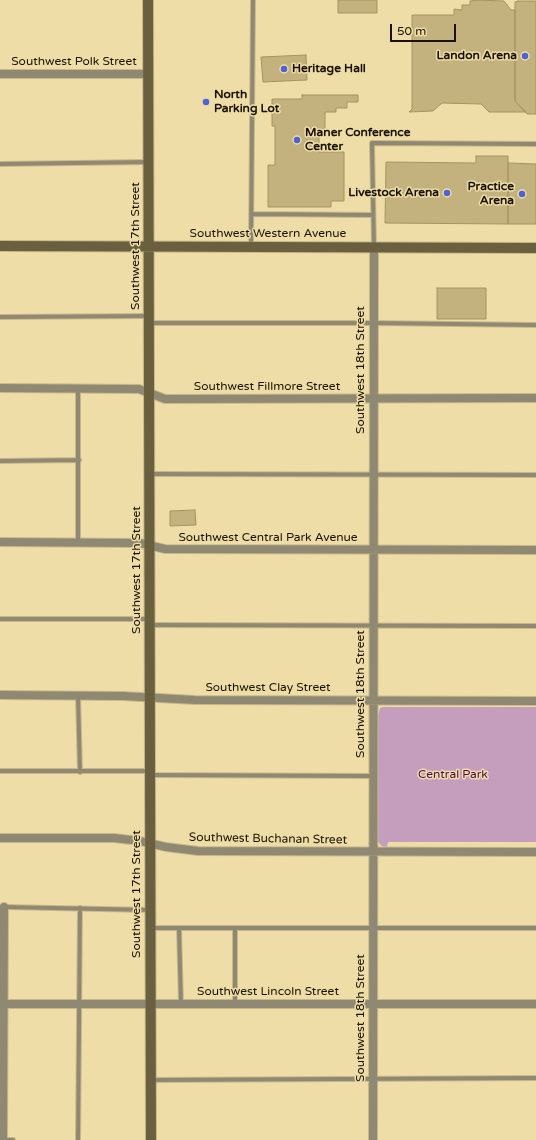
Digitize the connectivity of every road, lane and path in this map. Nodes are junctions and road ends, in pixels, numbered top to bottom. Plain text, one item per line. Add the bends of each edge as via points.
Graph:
1 (148, 0) edge
2 (253, 0) edge
3 (0, 74) edge
4 (149, 74) junction
5 (536, 144) edge
6 (149, 162) junction
7 (0, 164) edge
8 (252, 214) junction
9 (373, 215) junction
10 (0, 246) edge
11 (149, 246) junction
12 (251, 247) junction
13 (374, 247) junction
14 (536, 248) edge
15 (0, 317) edge
16 (149, 320) junction
17 (373, 323) junction
18 (536, 325) edge
19 (0, 388) edge
20 (78, 388) junction
21 (149, 394) junction
22 (536, 398) edge
23 (372, 399) junction
24 (79, 460) junction
25 (0, 461) edge
26 (150, 474) junction
27 (372, 474) junction
28 (536, 475) edge
29 (0, 542) edge
30 (78, 542) junction
31 (150, 546) junction
32 (373, 550) junction
33 (536, 550) edge
34 (0, 619) edge
35 (150, 622) junction
36 (373, 626) junction
37 (536, 626) edge
38 (0, 695) edge
39 (78, 695) junction
40 (150, 698) junction
41 (373, 701) junction
42 (536, 701) edge
43 (0, 771) edge
44 (80, 772) junction
45 (150, 773) junction
46 (373, 776) junction
47 (0, 838) edge
48 (150, 844) junction
49 (373, 852) junction
50 (536, 852) edge
51 (2, 907) edge
52 (80, 908) junction
53 (150, 910) junction
54 (150, 928) junction
55 (179, 928) junction
56 (235, 928) junction
57 (373, 928) junction
58 (536, 928) edge
59 (373, 1003) junction
60 (2, 1004) edge
61 (78, 1004) junction
62 (151, 1004) junction
63 (181, 1004) junction
64 (235, 1004) junction
65 (536, 1004) edge
66 (2, 1076) edge
67 (536, 1078) edge
68 (373, 1079) junction
69 (151, 1080) junction
70 (4, 1140) edge
71 (13, 1140) edge
72 (78, 1140) edge
73 (151, 1140) edge
74 (373, 1140) edge

1 - 4 main road, Southwest 17th Street
2 - 8 lane
3 - 4 street, Southwest Polk Street
4 - 6 main road, Southwest 17th Street
5 - 9 lane via 372,142
6 - 7 lane
6 - 11 main road, Southwest 17th Street
8 - 9 lane
8 - 12 lane
9 - 13 lane
10 - 11 main road, Southwest Western Avenue
11 - 12 main road, Southwest Western Avenue
11 - 16 main road, Southwest 17th Street
12 - 13 main road, Southwest Western Avenue
13 - 14 main road, Southwest Western Avenue
13 - 17 street, Southwest 18th Street
15 - 16 lane
16 - 17 lane
16 - 21 main road, Southwest 17th Street
17 - 18 lane
17 - 23 street, Southwest 18th Street
19 - 20 street, Southwest Fillmore Street
20 - 21 street, Southwest Fillmore Street via 139,389
20 - 24 lane
21 - 23 street, Southwest Fillmore Street via 165,399
21 - 26 main road, Southwest 17th Street
22 - 23 street, Southwest Fillmore Street
23 - 27 street, Southwest 18th Street
24 - 25 lane
24 - 30 lane
26 - 27 lane
26 - 31 main road, Southwest 17th Street
27 - 28 lane
27 - 32 street, Southwest 18th Street
29 - 30 street, Southwest Central Park Avenue
30 - 31 street, Southwest Central Park Avenue via 140,542
31 - 32 street, Southwest Central Park Avenue via 165,549
31 - 35 main road, Southwest 17th Street
32 - 33 street, Southwest Central Park Avenue
32 - 36 street, Southwest 18th Street
34 - 35 lane
35 - 36 lane
35 - 40 main road, Southwest 17th Street
36 - 37 lane
36 - 41 street, Southwest 18th Street
38 - 39 street, Southwest Clay Street
39 - 40 street, Southwest Clay Street
39 - 44 lane
40 - 41 street, Southwest Clay Street
40 - 45 main road, Southwest 17th Street
41 - 42 street, Southwest Clay Street
41 - 46 street, Southwest 18th Street
43 - 44 lane
44 - 45 lane
45 - 46 lane
45 - 48 main road, Southwest 17th Street
46 - 49 street, Southwest 18th Street
47 - 48 street, Southwest Buchanan Street via 114,838
48 - 49 street, Southwest Buchanan Street via 198,851
48 - 53 main road, Southwest 17th Street
49 - 50 street, Southwest Buchanan Street
49 - 57 street, Southwest 18th Street
51 - 52 lane
51 - 60 street
52 - 53 lane
52 - 61 lane
53 - 54 main road, Southwest 17th Street
54 - 55 lane
54 - 62 main road, Southwest 17th Street
55 - 56 lane
55 - 63 lane
56 - 57 lane
56 - 64 lane
57 - 58 lane
57 - 59 street, Southwest 18th Street
59 - 64 street, Southwest Lincoln Street
59 - 65 street, Southwest Lincoln Street
59 - 68 street, Southwest 18th Street
60 - 61 street, Southwest Lincoln Street
60 - 66 street
61 - 62 street, Southwest Lincoln Street
61 - 72 lane
62 - 63 street, Southwest Lincoln Street
62 - 69 main road, Southwest 17th Street
63 - 64 street, Southwest Lincoln Street
66 - 70 street
67 - 68 lane
68 - 69 lane
68 - 74 street, Southwest 18th Street
69 - 73 main road, Southwest 17th Street
70 - 71 lane

